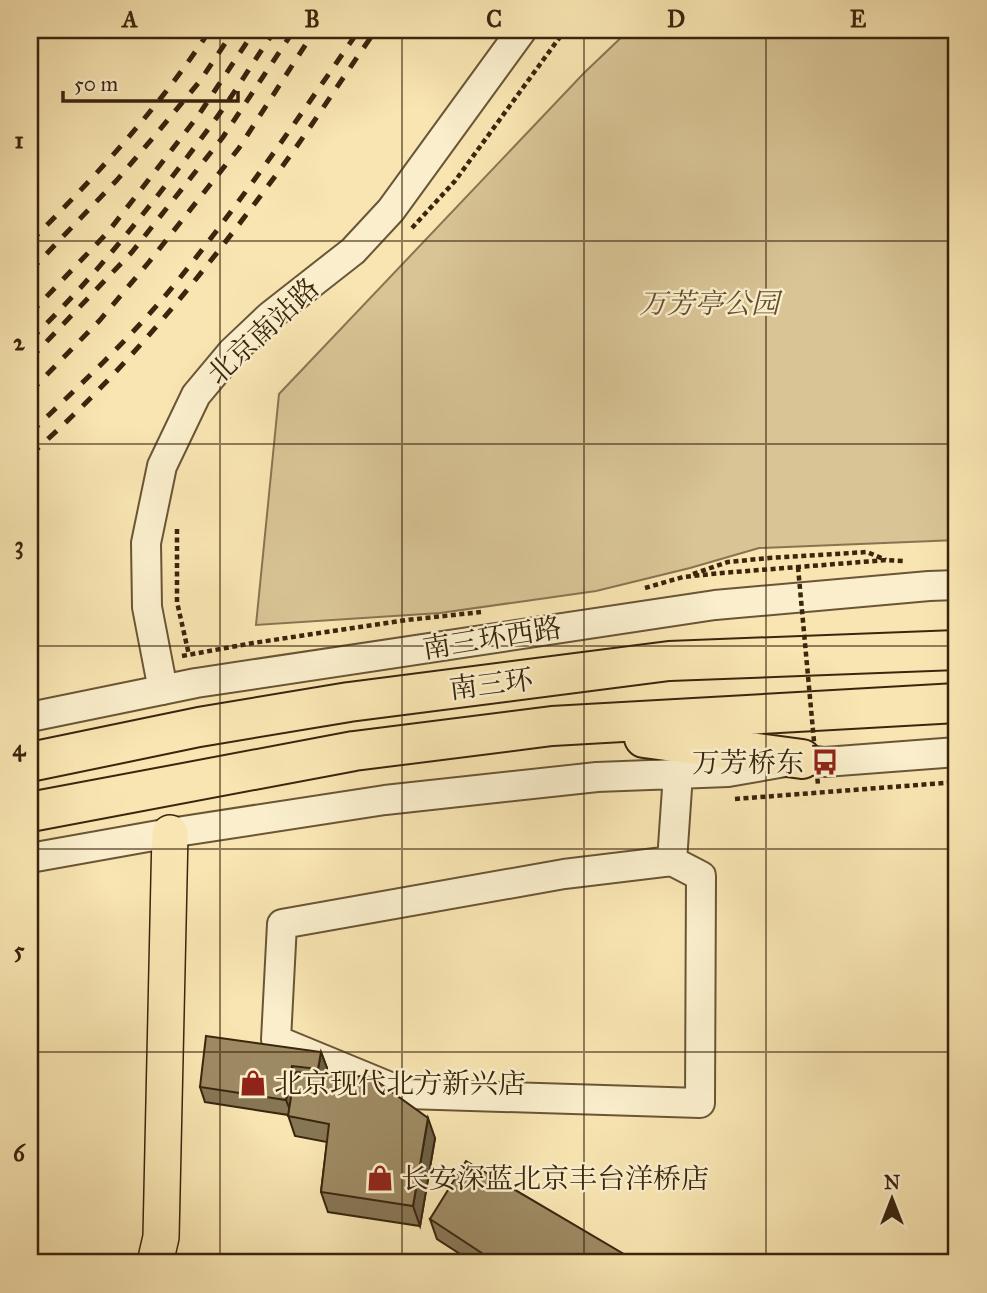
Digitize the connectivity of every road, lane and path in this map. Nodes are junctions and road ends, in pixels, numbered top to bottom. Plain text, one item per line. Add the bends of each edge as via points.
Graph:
1 (522, 30) edge
2 (565, 30) edge
3 (408, 232) dead end
4 (179, 519) dead end
5 (798, 567) junction
6 (741, 572) dead end
7 (683, 578) dead end
8 (957, 585) edge
9 (957, 650) edge
10 (196, 683) junction
11 (163, 690) junction
12 (957, 703) edge
13 (30, 717) edge
14 (552, 726) junction
15 (957, 752) edge
16 (30, 762) edge
17 (810, 772) junction
18 (678, 774) junction
19 (957, 782) edge
20 (730, 799) dead end
21 (30, 813) edge
22 (170, 833) junction
23 (30, 858) edge
24 (672, 861) junction
25 (155, 1263) edge

1 - 11 street, 北京南站路 via 391,210 353,251 232,352 197,395 162,466 146,543 147,607
2 - 3 path via 454,181
4 - 10 path via 177,602
5 - 6 path
5 - 7 path via 887,560 867,552 769,558 728,562
5 - 17 path, bridge
8 - 10 street, 南三环西路 via 715,605
9 - 16 highway, 南三环 via 656,663 349,702
10 - 11 street, 南三环西路
11 - 13 street, 南三环西路
12 - 14 highway, 南三环
14 - 17 highway
14 - 21 highway, 南三环 via 354,751
15 - 17 street via 825,762
17 - 18 street
18 - 22 street via 597,777 385,800
18 - 24 street
19 - 20 path
22 - 23 street
22 - 25 main road via 160,1237
24 - 24 street via 564,874 282,924 276,1040 407,1094 700,1103 701,876

